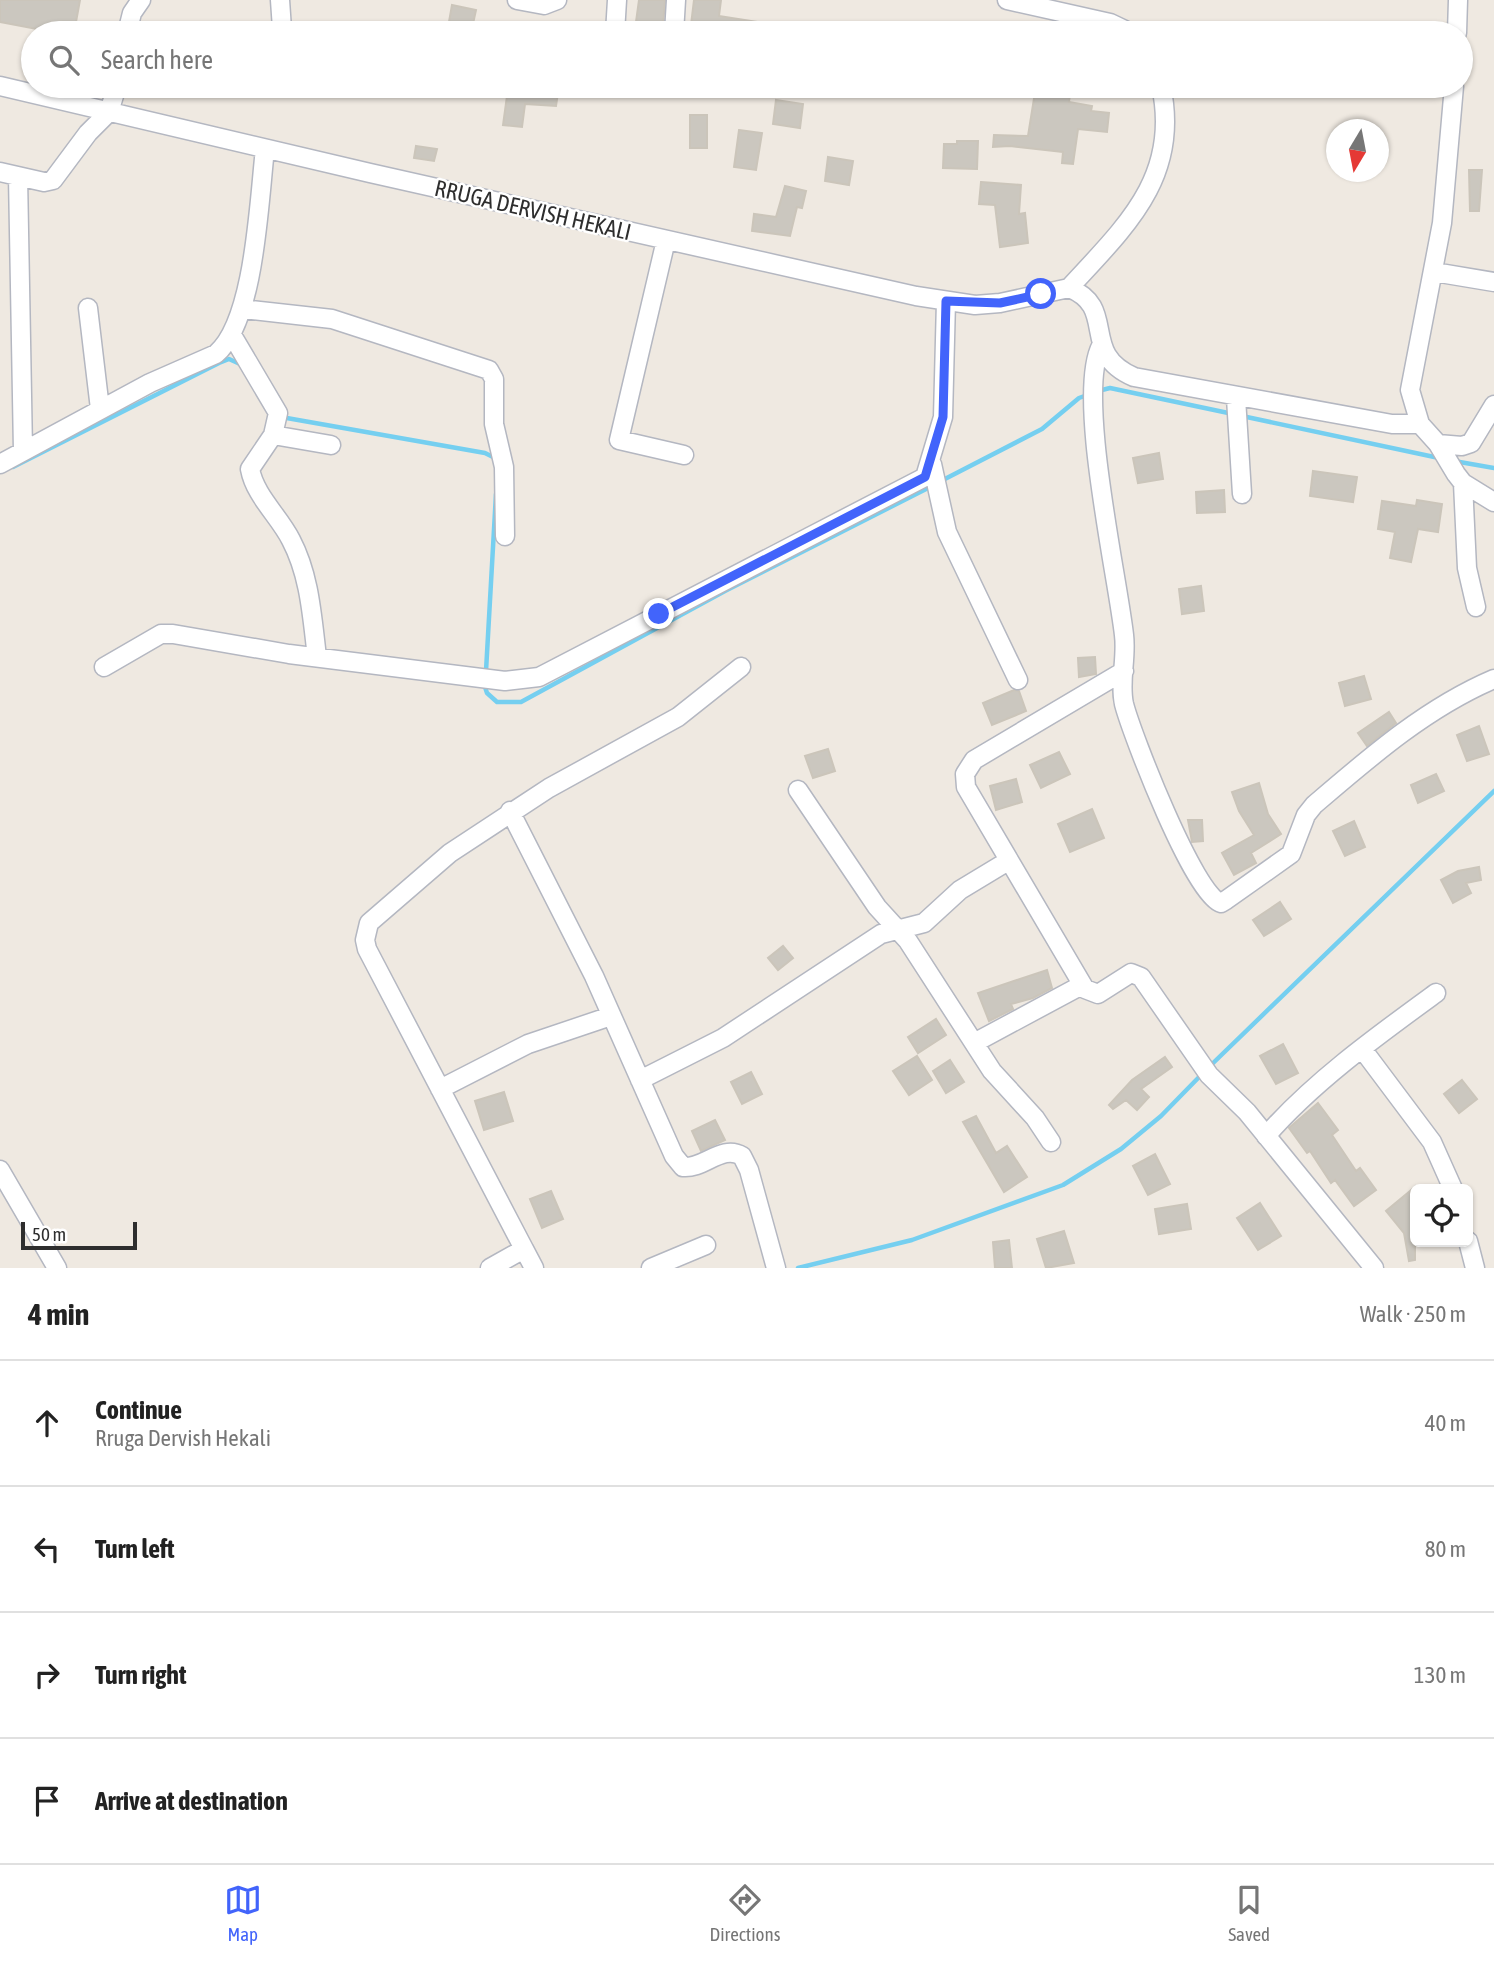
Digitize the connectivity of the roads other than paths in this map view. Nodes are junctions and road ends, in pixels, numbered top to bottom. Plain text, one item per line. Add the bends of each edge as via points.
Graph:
1 (280, 0) edge
2 (517, 0) edge
3 (556, 0) edge
4 (617, 0) edge
5 (676, 0) edge
6 (1007, 0) edge
7 (1458, 0) edge
8 (281, 21) edge
9 (616, 21) edge
10 (675, 21) edge
11 (1101, 21) edge
12 (1457, 21) edge
13 (0, 86) edge
14 (21, 91) edge
15 (50, 98) edge
16 (113, 98) edge
17 (1163, 98) edge
18 (1453, 98) edge
19 (109, 112) junction
20 (265, 149) junction
21 (9, 174) edge
22 (666, 240) junction
23 (1434, 272) junction
24 (1494, 282) edge
25 (1069, 288) junction
26 (946, 301) junction
27 (88, 308) dead end
28 (243, 309) junction
29 (232, 335) junction
30 (1101, 346) junction
31 (1494, 405) edge
32 (100, 409) junction
33 (1237, 412) junction
34 (1420, 424) junction
35 (275, 425) junction
36 (331, 445) dead end
37 (1440, 447) junction
38 (23, 451) junction
39 (684, 456) dead end
40 (0, 464) edge
41 (933, 470) junction
42 (1460, 478) junction
43 (1242, 495) dead end
44 (1494, 502) edge
45 (505, 536) dead end
46 (1475, 607) dead end
47 (317, 657) junction
48 (104, 667) dead end
49 (741, 667) dead end
50 (1124, 671) junction
51 (1494, 678) edge
52 (1018, 680) dead end
53 (799, 790) dead end
54 (510, 811) junction
55 (1008, 861) junction
56 (898, 929) junction
57 (1083, 985) junction
58 (1436, 993) dead end
59 (611, 1016) junction
60 (974, 1043) junction
61 (1363, 1050) junction
62 (640, 1080) junction
63 (440, 1088) junction
64 (1266, 1136) junction
65 (1051, 1142) dead end
66 (0, 1170) edge
67 (1451, 1184) edge
68 (706, 1245) dead end
69 (1470, 1247) edge
70 (524, 1249) junction
71 (57, 1268) edge
72 (490, 1268) edge
73 (534, 1268) edge
74 (651, 1268) edge
75 (776, 1268) edge
76 (1374, 1268) edge
77 (1475, 1268) edge

1 - 8 street
2 - 3 street via 544,5
4 - 9 street
5 - 10 street
6 - 11 street
7 - 12 street
13 - 14 street, RRUGA DERVISH HEKALI
15 - 19 street, RRUGA DERVISH HEKALI
16 - 19 street
17 - 25 street via 1157,173 1146,199
18 - 23 street
19 - 20 street, RRUGA DERVISH HEKALI
19 - 21 street via 53,180
20 - 22 street, RRUGA DERVISH HEKALI
20 - 28 street
21 - 38 street
22 - 26 street, RRUGA DERVISH HEKALI
22 - 39 street via 619,440
23 - 24 street
23 - 34 street via 1410,390
25 - 26 street, RRUGA DERVISH HEKALI via 1000,303
25 - 30 street via 1092,302
26 - 41 street via 943,417
27 - 32 street
28 - 29 street
28 - 45 street via 332,319 489,370 494,379 496,440 503,467
29 - 32 street via 216,354
29 - 35 street
30 - 33 street via 1111,364 1134,377
30 - 50 street via 1094,362 1093,414 1124,634
31 - 37 street via 1471,443
32 - 38 street
33 - 34 street
33 - 43 street
34 - 37 street
35 - 36 street
35 - 47 street via 250,469 305,571
37 - 42 street
38 - 40 street
41 - 47 street via 917,483 539,677 505,681
41 - 52 street via 957,555
42 - 44 street
42 - 46 street
47 - 48 street via 161,634
49 - 54 street via 678,717
50 - 51 street via 1125,705 1149,775 1186,853 1213,899 1221,903 1291,854 1314,805 1392,739
50 - 55 street via 968,766 966,787
53 - 56 street via 877,907
54 - 59 street
54 - 63 street via 409,886 369,923 366,932 367,949
55 - 56 street via 960,890 924,923
55 - 57 street
56 - 60 street
56 - 62 street via 881,934 723,1038
57 - 60 street
57 - 64 street via 1091,993 1104,992 1125,975 1136,973 1206,1071
58 - 61 street
59 - 62 street
59 - 63 street via 528,1044
60 - 65 street via 1002,1085 1035,1118
61 - 64 street via 1299,1102
61 - 67 street via 1432,1142
62 - 75 street via 683,1167 699,1167 731,1152 746,1161
63 - 70 street
64 - 76 street
66 - 71 street
68 - 74 street
69 - 77 street
70 - 72 street
70 - 73 street

